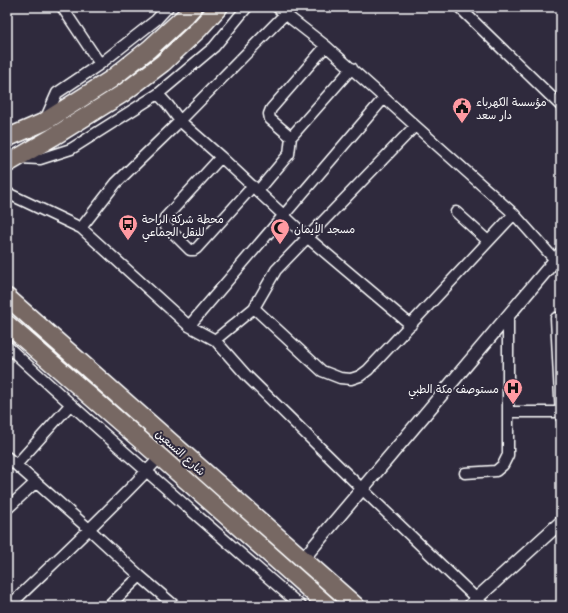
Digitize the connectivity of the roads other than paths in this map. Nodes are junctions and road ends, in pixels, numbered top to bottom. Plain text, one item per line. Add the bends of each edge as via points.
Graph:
1 (62, 7) edge
2 (168, 7) edge
3 (219, 7) edge
4 (247, 7) edge
5 (277, 7) edge
6 (464, 8) edge
7 (183, 10) edge
8 (288, 11) edge
9 (326, 46) junction
10 (100, 64) junction
11 (352, 68) junction
12 (158, 94) junction
13 (384, 98) junction
14 (561, 106) edge
15 (180, 121) junction
16 (44, 122) junction
17 (416, 126) junction
18 (292, 137) junction
19 (7, 138) edge
20 (222, 157) junction
21 (12, 161) edge
22 (256, 188) junction
23 (7, 193) edge
24 (456, 212) dead end
25 (514, 214) junction
26 (284, 215) junction
27 (81, 228) junction
28 (308, 238) junction
29 (488, 241) junction
30 (558, 257) edge
31 (7, 297) edge
32 (254, 308) junction
33 (508, 316) junction
34 (556, 318) dead end
35 (7, 324) edge
36 (411, 325) junction
37 (189, 326) junction
38 (215, 340) junction
39 (7, 346) edge
40 (70, 405) junction
41 (508, 412) junction
42 (561, 412) edge
43 (561, 418) edge
44 (7, 457) edge
45 (160, 457) junction
46 (16, 465) junction
47 (147, 472) junction
48 (465, 473) dead end
49 (36, 482) junction
50 (362, 489) junction
51 (7, 508) edge
52 (561, 522) edge
53 (89, 529) junction
54 (303, 559) junction
55 (140, 576) junction
56 (477, 604) edge
57 (9, 606) edge
58 (109, 606) edge
59 (175, 606) edge
60 (301, 606) edge
61 (328, 606) edge
62 (356, 606) edge

1 - 10 street
2 - 10 street via 156,20
3 - 21 highway via 163,63 128,90
4 - 12 street via 214,47
5 - 8 street
6 - 14 street
7 - 16 highway via 148,49 110,80
8 - 9 street
8 - 15 street
9 - 11 street
9 - 18 street via 269,114 270,119
10 - 16 street via 57,93
11 - 13 street
11 - 18 street
12 - 15 street
12 - 21 street via 71,149 40,159
13 - 17 street
13 - 26 street
15 - 20 street
15 - 27 street via 116,183
16 - 19 highway
17 - 25 street
17 - 28 street
18 - 22 street via 289,154
20 - 22 street
20 - 22 street via 165,218 164,225 190,250 197,248
22 - 26 street
23 - 27 street
24 - 29 street
25 - 29 street
25 - 30 street
26 - 28 street
26 - 37 street
27 - 37 street
28 - 32 street via 276,270
28 - 36 street
29 - 36 street
30 - 33 street
31 - 54 highway, شارع التسعين
32 - 36 street via 322,371 351,380 368,370
32 - 38 street
33 - 41 street
33 - 50 street
34 - 42 street
35 - 45 highway, شارع التسعين
37 - 38 street
38 - 50 street via 246,375
39 - 40 street
40 - 46 street
40 - 47 street
41 - 42 street
41 - 48 street via 508,456 503,465 496,470
42 - 43 street
44 - 46 street
45 - 47 street
45 - 61 highway, شارع التسعين
46 - 49 street
47 - 53 street
47 - 60 street
49 - 51 street
49 - 53 street
50 - 54 street
50 - 56 street
52 - 56 street
53 - 55 street
53 - 57 street
54 - 62 highway, شارع التسعين
55 - 58 street
55 - 59 street

